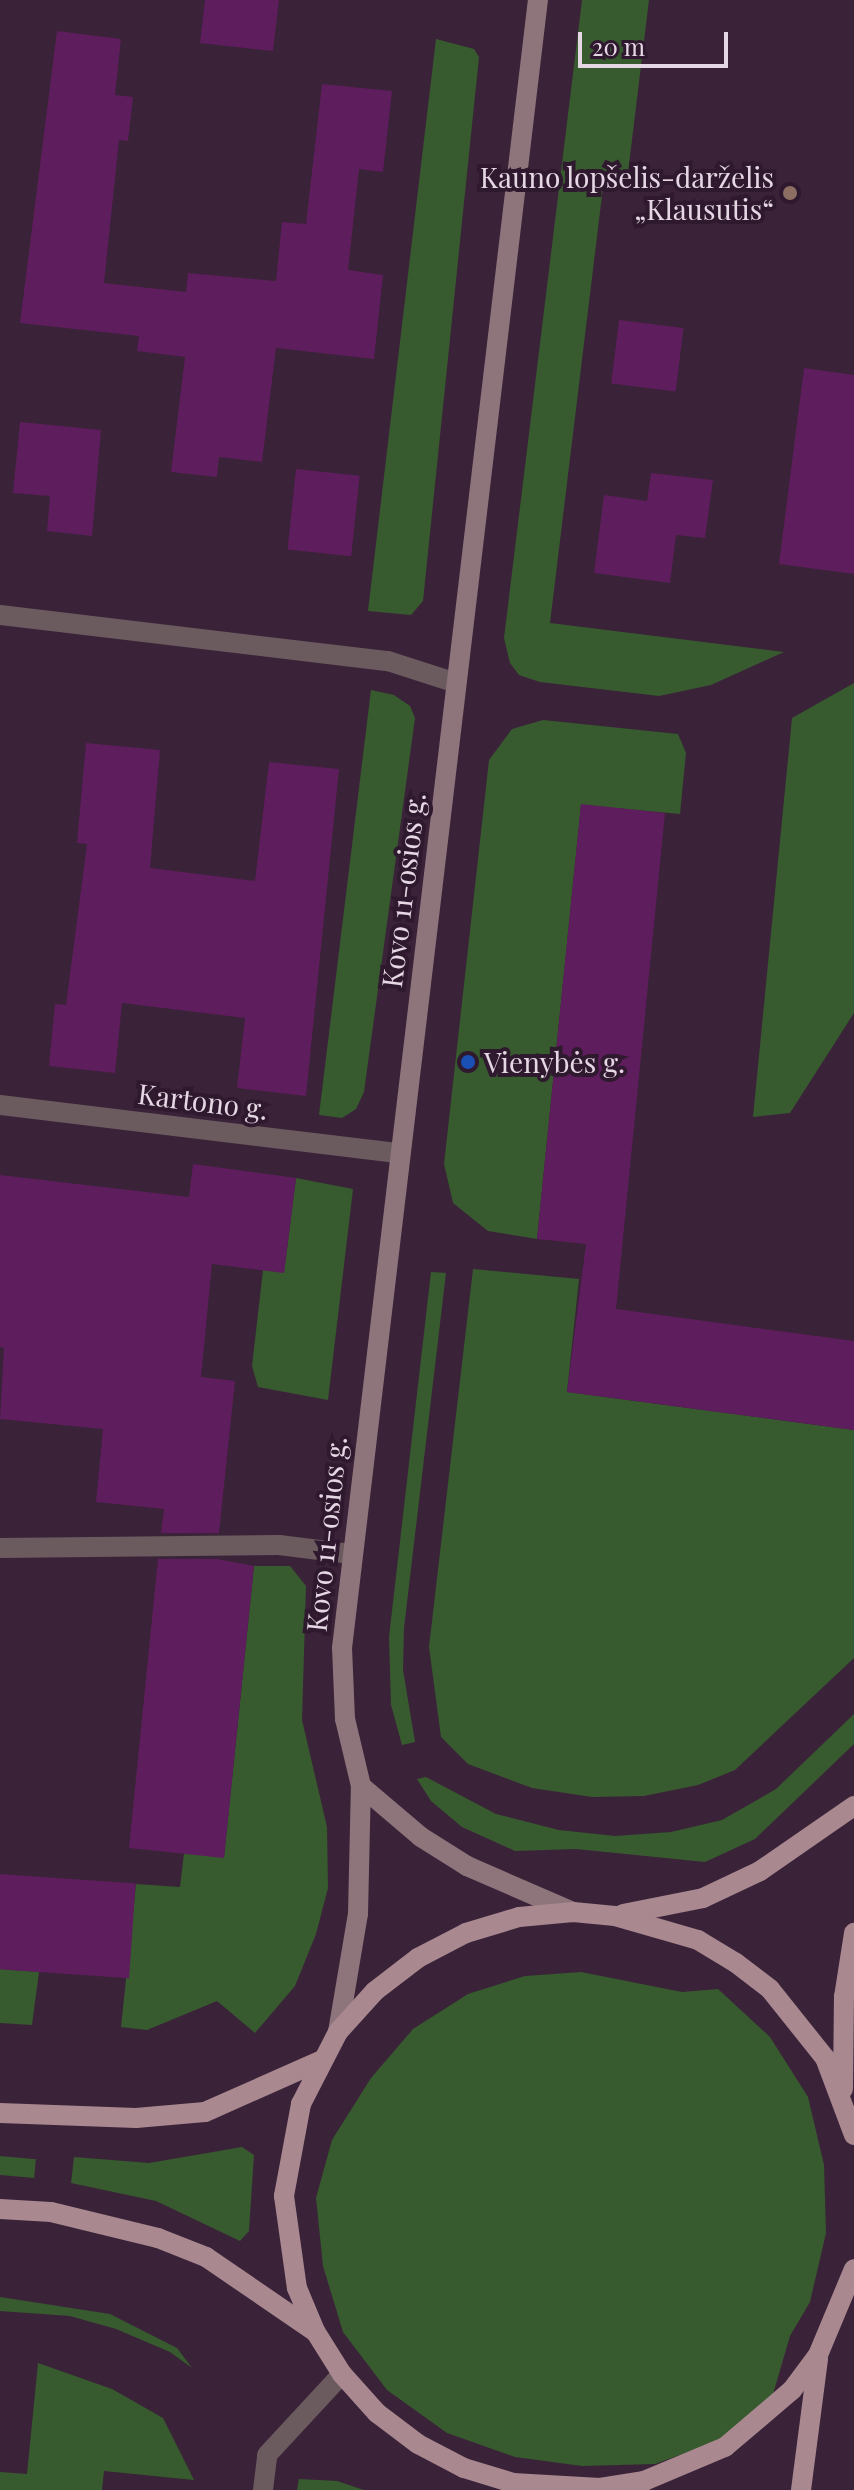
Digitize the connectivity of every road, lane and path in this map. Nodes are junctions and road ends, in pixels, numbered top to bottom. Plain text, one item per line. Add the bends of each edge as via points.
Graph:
1 (538, 0) edge
2 (0, 615) edge
3 (456, 683) junction
4 (0, 1105) edge
5 (399, 1153) junction
6 (0, 1548) edge
7 (351, 1554) junction
8 (361, 1786) junction
9 (854, 1806) edge
10 (573, 1912) junction
11 (615, 1916) junction
12 (854, 1933) edge
13 (338, 2032) junction
14 (320, 2061) junction
15 (843, 2097) junction
16 (0, 2113) edge
17 (854, 2135) edge
18 (0, 2209) edge
19 (854, 2269) edge
20 (315, 2331) junction
21 (818, 2355) junction
22 (342, 2374) junction
23 (517, 2487) edge
24 (263, 2490) edge
25 (801, 2490) edge

1 - 3 main road, Kovo 11-osios g.
2 - 3 street via 388,661
3 - 5 main road, Kovo 11-osios g.
4 - 5 street, Kartono g.
5 - 7 main road, Kovo 11-osios g.
6 - 7 street via 279,1545
7 - 8 main road, Kovo 11-osios g. via 342,1648 345,1719
8 - 10 main road via 421,1837 467,1866
8 - 13 main road, Kovo 11-osios g. via 358,1914
9 - 11 main road via 760,1871 703,1898
10 - 11 main road
10 - 13 main road via 519,1917 454,1939 375,1991
11 - 15 main road via 698,1940 770,1989 825,2058
12 - 15 main road via 844,1997
13 - 14 main road
14 - 16 main road via 205,2112 136,2118
14 - 20 main road via 301,2104 284,2196 290,2258
15 - 17 main road
18 - 20 main road via 51,2212 158,2238 206,2257
19 - 21 main road
20 - 22 main road
21 - 23 main road via 760,2421 686,2467 600,2488
21 - 25 main road
22 - 23 main road via 377,2413 418,2444
22 - 24 street via 267,2455

